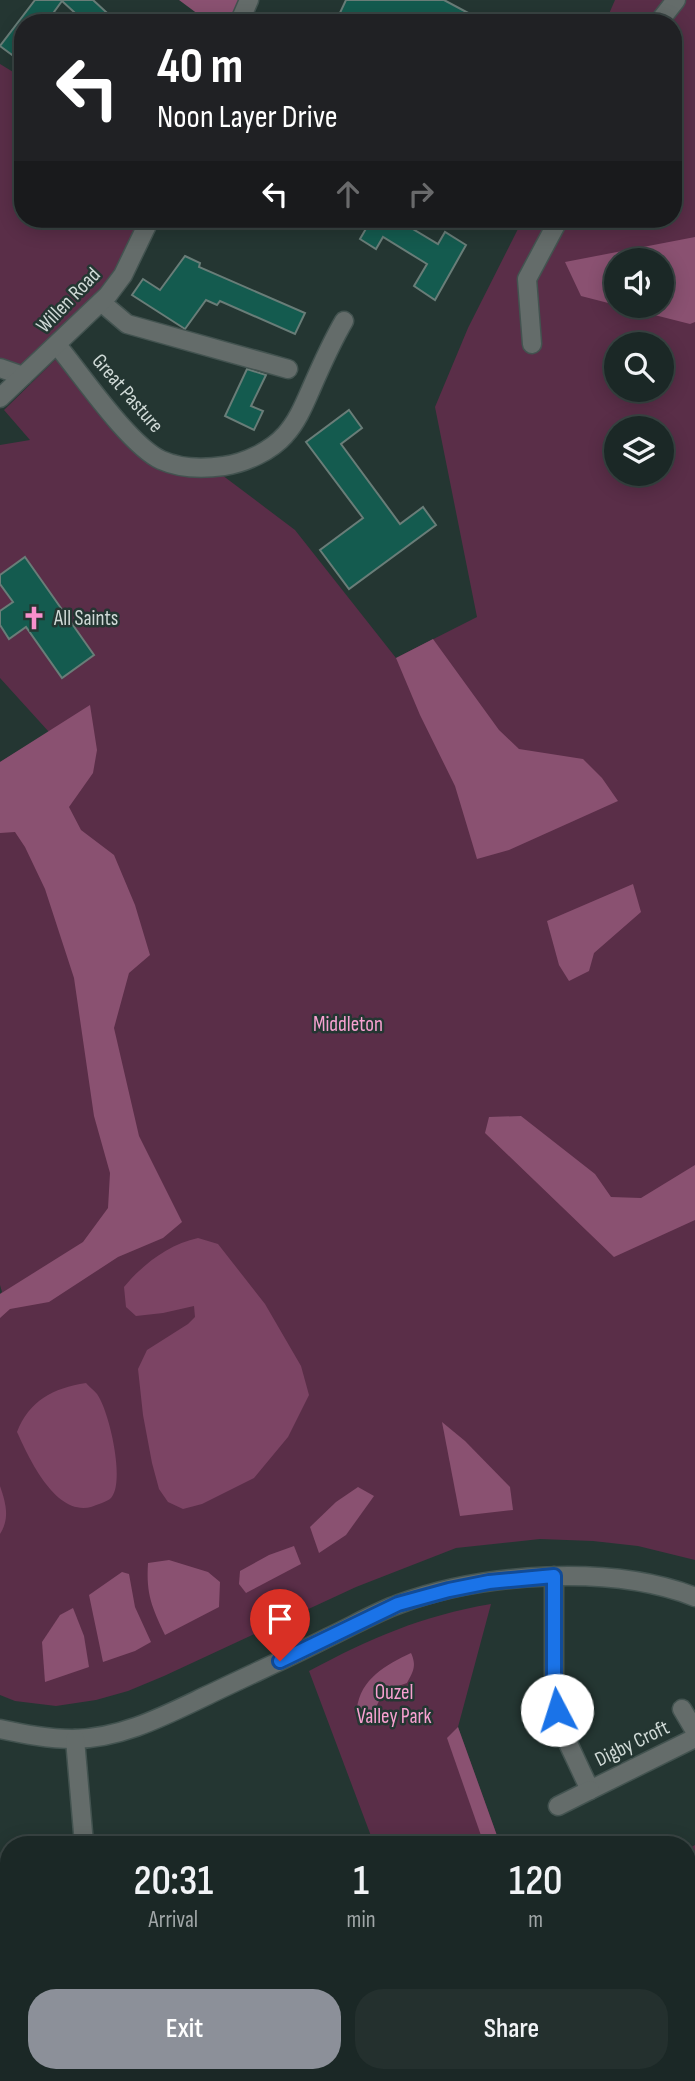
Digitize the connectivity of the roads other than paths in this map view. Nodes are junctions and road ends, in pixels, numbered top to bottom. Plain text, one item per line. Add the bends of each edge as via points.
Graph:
1 (676, 0) edge
2 (665, 14) edge
3 (146, 228) edge
4 (554, 228) edge
5 (101, 302) junction
6 (344, 321) dead end
7 (532, 344) dead end
8 (57, 345) junction
9 (0, 368) edge
10 (288, 369) dead end
11 (23, 376) junction
12 (0, 398) edge
13 (554, 1576) junction
14 (695, 1597) edge
15 (682, 1709) dead end
16 (0, 1728) edge
17 (695, 1731) edge
18 (695, 1738) edge
19 (75, 1739) junction
20 (590, 1790) junction
21 (558, 1806) dead end
22 (83, 1836) edge

1 - 2 street
3 - 5 street, Willen Road via 123,275
4 - 7 street via 527,279
5 - 8 street, Willen Road
5 - 10 street via 127,324
6 - 8 street, Great Pasture via 285,436 254,456 205,468 161,460 144,448
8 - 11 street, Willen Road
9 - 11 street
11 - 12 street, Willen Road
13 - 14 street via 633,1579
13 - 19 street via 489,1582 398,1604 160,1719
13 - 20 street, Digby Croft via 554,1694 560,1726
15 - 17 street
16 - 19 street via 39,1738
18 - 20 street, Digby Croft
19 - 22 street
20 - 21 street, Digby Croft

